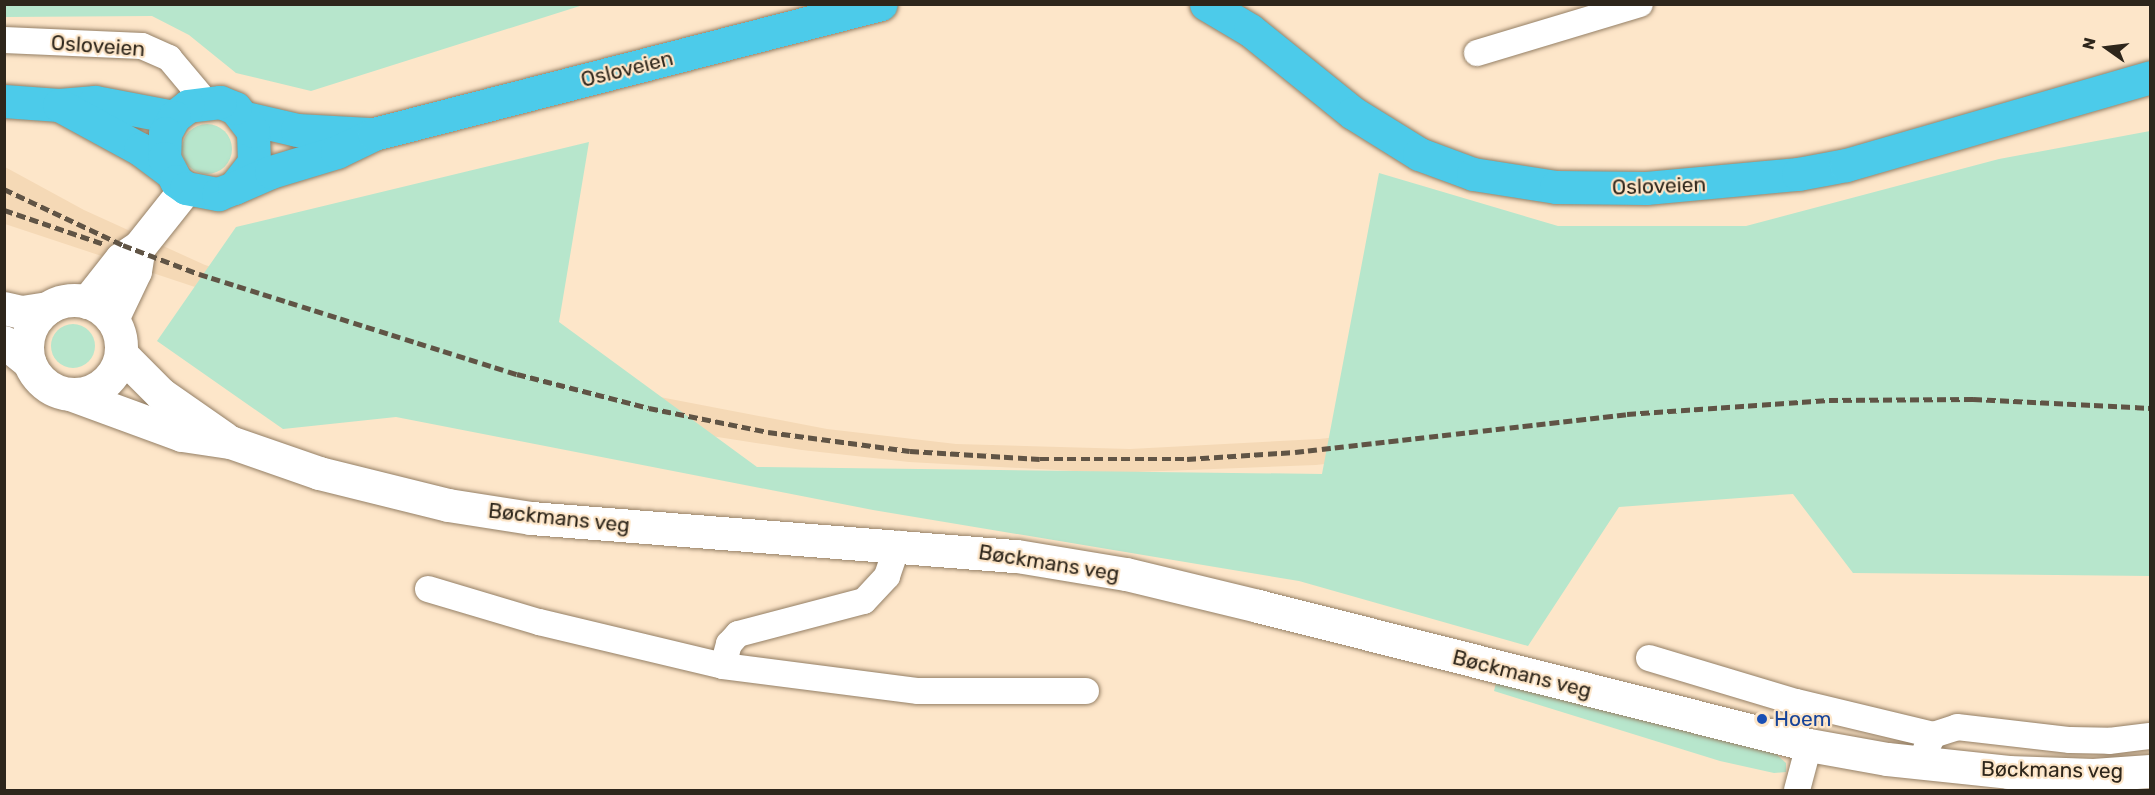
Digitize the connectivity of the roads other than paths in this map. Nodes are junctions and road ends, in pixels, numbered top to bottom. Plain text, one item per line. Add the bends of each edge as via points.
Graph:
1 (880, 4) edge
2 (1206, 4) edge
3 (1640, 4) edge
4 (4, 40) edge
5 (1477, 53) dead end
6 (2151, 77) edge
7 (4, 101) edge
8 (206, 101) junction
9 (59, 105) junction
10 (174, 117) junction
11 (246, 118) junction
12 (374, 134) junction
13 (177, 179) junction
14 (234, 188) junction
15 (4, 308) edge
16 (48, 308) junction
17 (100, 310) junction
18 (4, 342) edge
19 (121, 354) junction
20 (30, 363) junction
21 (70, 394) junction
22 (230, 442) junction
23 (898, 544) junction
24 (428, 589) dead end
25 (1649, 658) dead end
26 (723, 666) junction
27 (1086, 691) dead end
28 (2151, 736) edge
29 (1809, 745) junction
30 (1927, 749) junction
31 (2151, 771) edge
32 (2007, 781) edge
33 (1797, 790) edge

1 - 12 highway, Osloveien
2 - 6 highway, Osloveien via 1250,30 1353,113 1419,154 1473,174 1556,187 1646,188 1798,174 1846,165
3 - 5 street
4 - 8 street, Osloveien via 142,46 170,58
7 - 9 highway
8 - 10 highway via 188,106
8 - 11 highway via 227,105
9 - 10 highway via 95,102
9 - 13 highway via 140,149
10 - 13 highway via 163,146
11 - 12 highway, Osloveien via 297,130
11 - 14 highway via 256,146 254,162
12 - 14 highway, Osloveien via 337,152
13 - 14 highway via 218,194
13 - 17 main road via 139,247 135,271
15 - 16 main road via 22,312
16 - 17 main road via 74,300
16 - 20 main road via 31,328 27,345
17 - 19 main road via 120,336
18 - 20 main road
19 - 21 main road via 115,371 103,384 87,392
19 - 22 main road, Bøckmans veg via 161,394
20 - 21 main road via 39,378 53,389
21 - 22 main road, Bøckmans veg via 182,435
22 - 23 main road, Bøckmans veg via 319,473 448,505 542,519
23 - 26 street via 887,576 864,601 738,634 729,644
23 - 29 main road, Bøckmans veg via 1017,556 1126,574
24 - 26 street via 539,622
25 - 30 street via 1785,699
26 - 27 street via 918,691
28 - 30 street via 2070,740 1957,727
29 - 30 main road, Bøckmans veg
29 - 33 street
30 - 32 main road, Bøckmans veg
31 - 32 main road, Bøckmans veg

